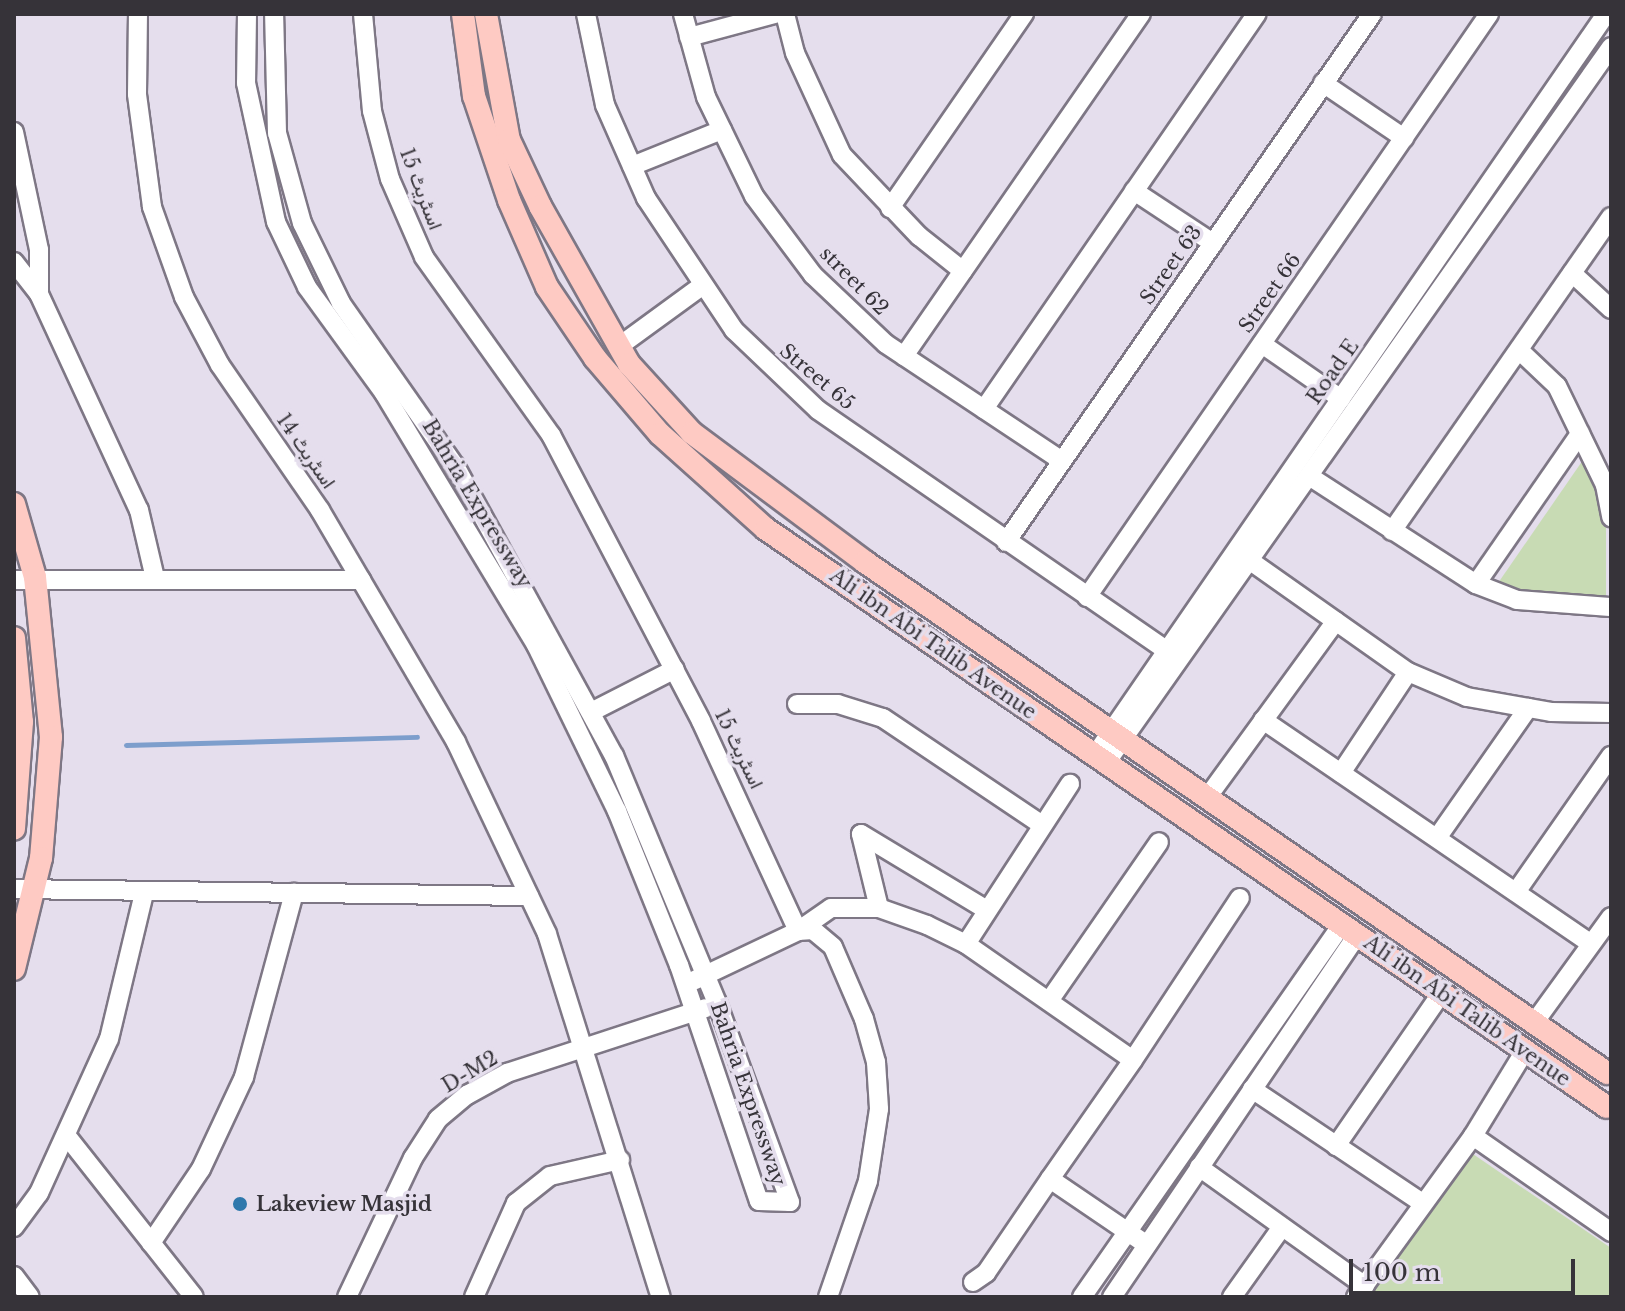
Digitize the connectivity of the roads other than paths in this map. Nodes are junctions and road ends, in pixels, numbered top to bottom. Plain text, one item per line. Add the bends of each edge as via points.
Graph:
1 (138, 14) edge
2 (247, 14) edge
3 (274, 14) edge
4 (363, 14) edge
5 (463, 14) edge
6 (486, 14) edge
7 (586, 14) edge
8 (683, 14) edge
9 (775, 14) edge
10 (785, 14) edge
11 (1024, 14) edge
12 (1141, 14) edge
13 (1256, 14) edge
14 (1372, 14) edge
15 (1489, 14) edge
16 (1606, 14) edge
17 (689, 37) junction
18 (1611, 47) edge
19 (1323, 83) junction
20 (722, 130) junction
21 (14, 132) edge
22 (1404, 138) junction
23 (632, 166) junction
24 (1134, 191) junction
25 (890, 208) junction
26 (1611, 217) edge
27 (1213, 243) junction
28 (14, 262) edge
29 (963, 271) junction
30 (1572, 273) junction
31 (703, 285) junction
32 (39, 294) junction
33 (1611, 309) edge
34 (1262, 344) junction
35 (618, 347) junction
36 (1519, 350) junction
37 (904, 356) junction
38 (1341, 399) junction
39 (984, 409) junction
40 (1580, 434) junction
41 (1062, 461) junction
42 (1309, 476) junction
43 (14, 504) edge
44 (1611, 517) edge
45 (1392, 531) junction
46 (1006, 542) junction
47 (1249, 560) junction
48 (155, 578) junction
49 (25, 579) edge
50 (361, 580) junction
51 (1476, 584) junction
52 (1087, 597) junction
53 (1611, 609) edge
54 (1336, 621) junction
55 (14, 638) edge
56 (1167, 651) junction
57 (675, 669) junction
58 (1408, 672) junction
59 (797, 704) dead end
60 (1528, 708) junction
61 (591, 712) junction
62 (1611, 713) edge
63 (1263, 720) junction
64 (1118, 735) junction
65 (1611, 756) edge
66 (1101, 759) junction
67 (1341, 773) junction
68 (1070, 784) dead end
69 (1209, 795) junction
70 (1041, 824) junction
71 (14, 829) edge
72 (1437, 838) junction
73 (1159, 842) dead end
74 (25, 890) edge
75 (1516, 892) junction
76 (144, 893) junction
77 (294, 893) junction
78 (529, 896) junction
79 (1240, 898) dead end
80 (879, 908) junction
81 (987, 910) junction
82 (1611, 917) edge
83 (1350, 929) junction
84 (798, 931) junction
85 (966, 944) junction
86 (1591, 944) junction
87 (14, 969) edge
88 (706, 976) junction
89 (685, 983) junction
90 (1441, 994) junction
91 (1049, 1001) junction
92 (717, 1003) junction
93 (695, 1012) junction
94 (1534, 1023) junction
95 (586, 1049) junction
96 (1524, 1052) junction
97 (1133, 1060) junction
98 (1609, 1070) edge
99 (1252, 1089) junction
100 (1609, 1108) edge
101 (66, 1135) junction
102 (1473, 1136) junction
103 (1336, 1146) junction
104 (620, 1160) junction
105 (1199, 1167) junction
106 (1050, 1179) junction
107 (1422, 1203) junction
108 (14, 1227) edge
109 (1282, 1227) junction
110 (1128, 1231) junction
111 (1611, 1232) edge
112 (151, 1243) junction
113 (1147, 1245) junction
114 (14, 1276) edge
115 (973, 1282) dead end
116 (485, 1288) edge
117 (1360, 1291) edge
118 (30, 1297) edge
119 (194, 1297) edge
120 (347, 1297) edge
121 (474, 1297) edge
122 (661, 1297) edge
123 (828, 1297) edge
124 (1082, 1297) edge
125 (1112, 1297) edge
126 (1232, 1297) edge

1 - 50 street, اسٹریٹ 14 via 137,94 152,207 184,297 220,365 320,510
2 - 89 street, Bahria Expressway via 246,83 276,222 307,287 384,393 536,645 617,811
3 - 61 street, Bahria Expressway via 277,133 302,223 341,303 455,466
4 - 57 street, اسٹریٹ 15 via 372,111 390,179 424,257 551,435
5 - 66 main road, Ali ibn Abi Talib Avenue via 474,96 509,200 547,287 595,358 660,434 766,529
6 - 35 main road, Ali ibn Abi Talib Avenue via 509,140
7 - 23 street, Street 65 via 605,105
8 - 17 street, street 62
9 - 17 street
10 - 25 street via 806,80 842,155
11 - 25 street
12 - 29 street
13 - 24 street
14 - 19 street, Street 63
15 - 22 street, Street 66
16 - 38 street, Road E
17 - 20 street, street 62 via 706,97
18 - 42 street, Road E
19 - 22 street
19 - 27 street, Street 63
20 - 23 street
20 - 37 street, street 62 via 754,196 813,275
21 - 32 street via 39,250
22 - 34 street, Street 66
23 - 31 street, Street 65 via 646,198
24 - 27 street
24 - 39 street
25 - 29 street
26 - 30 street
27 - 41 street, Street 63
28 - 32 street
29 - 37 street
30 - 33 street
30 - 36 street
31 - 35 street
31 - 46 street, Street 65 via 734,330 818,410
32 - 48 street via 139,510
34 - 38 street
34 - 52 street, Street 66
35 - 64 main road, Ali ibn Abi Talib Avenue via 645,384 718,457
36 - 40 street via 1557,386
36 - 45 street
37 - 39 street, street 62
38 - 56 street, Road E
39 - 41 street, street 62
40 - 44 street via 1605,485
40 - 51 street
41 - 46 street, Street 63
42 - 45 street
42 - 47 street, Road E
43 - 49 main road
45 - 51 street
46 - 52 street, Street 65
47 - 54 street
47 - 64 street, Road E
48 - 49 street
48 - 50 street
49 - 74 main road via 51,737
50 - 78 street, اسٹریٹ 14 via 456,742
51 - 53 street via 1517,600
52 - 56 street, Street 65
54 - 58 street
54 - 63 street
55 - 71 main road via 22,722
56 - 64 street, Road E
57 - 61 street
57 - 84 street, اسٹریٹ 15
58 - 60 street via 1467,697
58 - 67 street
59 - 70 street via 838,704 883,718
60 - 62 street
60 - 72 street
61 - 88 street, Bahria Expressway
63 - 67 street
63 - 69 street
64 - 66 street, Road E
64 - 69 main road, Ali ibn Abi Talib Avenue
65 - 75 street
66 - 83 main road, Ali ibn Abi Talib Avenue
67 - 72 street
68 - 70 street
69 - 94 main road, Ali ibn Abi Talib Avenue
70 - 81 street
72 - 75 street
73 - 91 street
74 - 76 street
74 - 87 main road
75 - 86 street
76 - 77 street
76 - 101 street via 109,1039
77 - 78 street
77 - 112 street via 244,1077 201,1169
78 - 95 street, اسٹریٹ 14
79 - 97 street
80 - 81 street via 861,834
80 - 84 street via 831,908
80 - 85 street
81 - 85 street
82 - 86 street
83 - 90 main road, Ali ibn Abi Talib Avenue
83 - 99 street
83 - 110 street
84 - 88 street
84 - 123 street via 813,930 833,947 864,1019 879,1086 868,1181
85 - 91 street
86 - 94 street
88 - 89 street
88 - 92 street, Bahria Expressway
89 - 93 street, Bahria Expressway
90 - 96 main road, Ali ibn Abi Talib Avenue
90 - 103 street
91 - 97 street
92 - 93 street, D-M2
92 - 93 street, Bahria Expressway via 790,1202 759,1201
93 - 95 street, D-M2
94 - 98 main road, Ali ibn Abi Talib Avenue
95 - 104 street, اسٹریٹ 14
95 - 120 street, D-M2 via 507,1073 438,1119 413,1158
96 - 100 main road, Ali ibn Abi Talib Avenue
96 - 102 street
97 - 106 street
98 - 100 main road
99 - 103 street
99 - 105 street
101 - 108 street via 39,1193
101 - 112 street
102 - 107 street
102 - 111 street
103 - 107 street
104 - 116 street via 550,1176 516,1203
104 - 122 street, اسٹریٹ 14
105 - 109 street
105 - 113 street
106 - 110 street
106 - 115 street via 986,1273
107 - 117 street
109 - 117 street
109 - 126 street
110 - 113 street
110 - 124 street
112 - 119 street
113 - 125 street
114 - 118 street
116 - 121 street

